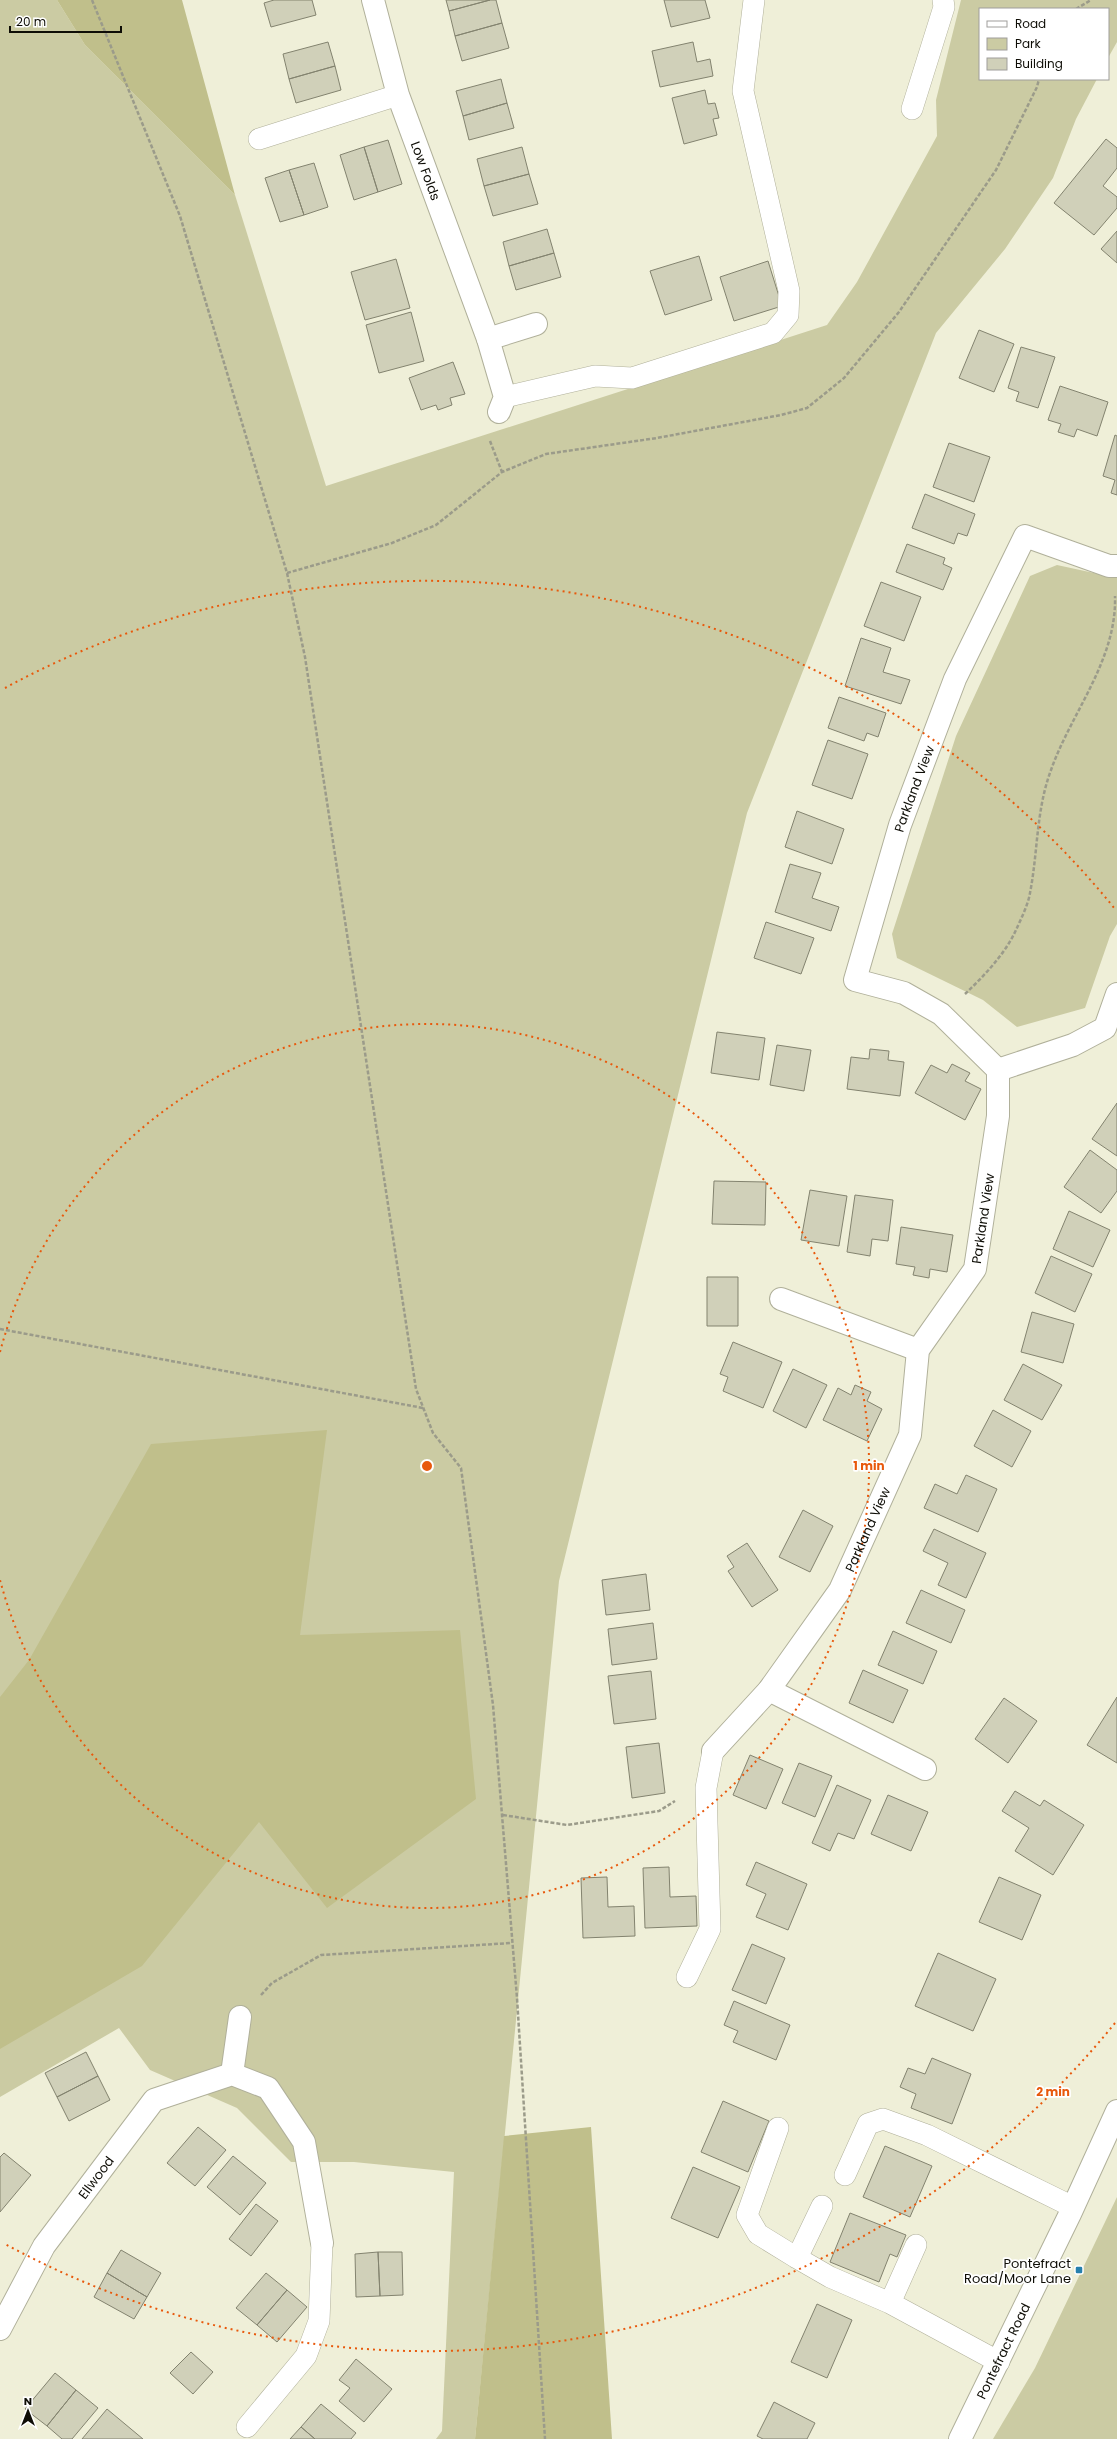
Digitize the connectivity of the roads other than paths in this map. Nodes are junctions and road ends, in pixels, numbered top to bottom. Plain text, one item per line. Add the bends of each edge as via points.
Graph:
1 (373, 0) edge
2 (754, 0) edge
3 (943, 0) edge
4 (398, 95) junction
5 (912, 109) dead end
6 (259, 139) dead end
7 (536, 324) dead end
8 (488, 339) junction
9 (502, 404) joint
10 (1113, 566) edge
11 (1117, 994) edge
12 (998, 1070) junction
13 (781, 1299) dead end
14 (918, 1350) junction
15 (769, 1690) junction
16 (713, 1751) joint
17 (924, 1769) dead end
18 (687, 1977) dead end
19 (240, 2017) road end
20 (232, 2074) junction
21 (1117, 2111) edge
22 (778, 2128) dead end
23 (845, 2175) dead end
24 (822, 2206) dead end
25 (1073, 2207) junction
26 (322, 2243) joint
27 (916, 2245) dead end
28 (797, 2258) junction
29 (890, 2303) junction
30 (0, 2329) edge
31 (998, 2362) junction
32 (247, 2427) dead end
33 (960, 2439) edge

1 - 4 main road, Low Folds
2 - 9 lane via 743,91 789,291 788,315 773,333 632,378 595,376
3 - 5 lane via 944,6
4 - 6 lane
4 - 8 main road, Low Folds
7 - 8 main road
8 - 9 main road, Low Folds
10 - 12 main road, Parkland View via 1024,536 955,679 903,818 855,980 904,993 941,1014
11 - 12 main road via 1105,1028 1073,1044
12 - 14 main road, Parkland View via 998,1116 975,1269
13 - 14 main road
14 - 15 main road, Parkland View via 910,1435 840,1590
15 - 16 main road, Parkland View
15 - 17 main road
16 - 18 lane via 706,1788 710,1929
19 - 20 main road
20 - 26 main road via 268,2088 304,2142
20 - 30 main road, Ellwood via 154,2100 44,2246
21 - 25 main road, Pontefract Road
22 - 28 lane via 747,2215 758,2234
23 - 25 lane via 868,2124 883,2119 928,2135
24 - 28 lane
25 - 31 main road, Pontefract Road
26 - 32 lane via 319,2321 306,2356
27 - 29 lane
28 - 29 lane via 830,2277
29 - 31 lane
31 - 33 main road, Pontefract Road

